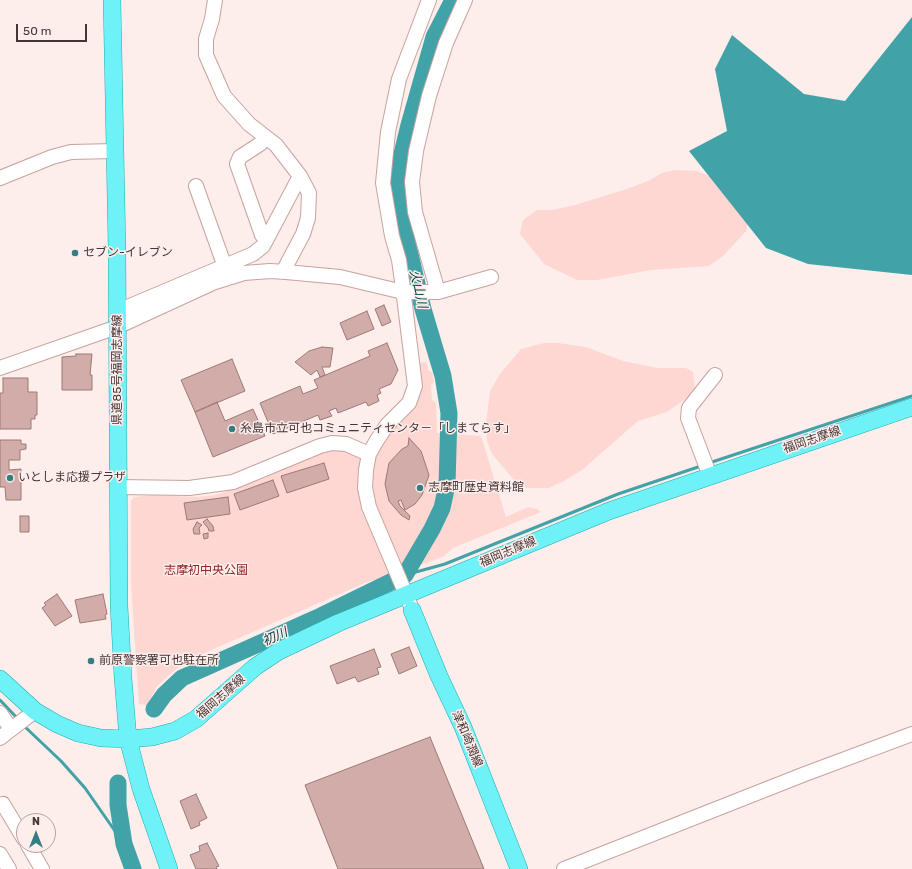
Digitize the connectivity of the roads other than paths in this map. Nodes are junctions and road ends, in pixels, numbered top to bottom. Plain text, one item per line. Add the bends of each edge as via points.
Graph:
1 (112, 0) edge
2 (214, 0) edge
3 (429, 0) edge
4 (465, 0) edge
5 (266, 137) junction
6 (114, 151) junction
7 (300, 176) junction
8 (0, 178) edge
9 (196, 186) dead end
10 (266, 239) junction
11 (225, 267) junction
12 (286, 272) junction
13 (491, 276) dead end
14 (406, 292) junction
15 (435, 293) junction
16 (118, 308) junction
17 (117, 327) junction
18 (0, 368) edge
19 (715, 375) dead end
20 (912, 407) edge
21 (369, 454) junction
22 (707, 468) junction
23 (119, 487) junction
24 (409, 602) junction
25 (0, 679) edge
26 (35, 711) junction
27 (0, 713) edge
28 (8, 731) edge
29 (912, 734) edge
30 (128, 739) junction
31 (0, 806) edge
32 (16, 826) edge
33 (33, 853) edge
34 (0, 854) edge
35 (9, 869) edge
36 (42, 869) edge
37 (168, 869) edge
38 (519, 869) edge
39 (564, 869) edge

1 - 6 main road, 県道85号福岡志摩線
2 - 5 street via 212,20 206,39 206,55 224,96 249,124
3 - 14 street via 399,79 388,132 383,183 392,236
4 - 15 street via 446,43 429,96 416,151 412,182 415,212
5 - 7 street via 276,145
5 - 10 street via 240,157 237,164 262,235
6 - 8 street via 71,152
6 - 16 main road, 県道85号福岡志摩線
7 - 10 street
7 - 12 street via 309,193 308,218 303,234 286,266
9 - 11 street
10 - 11 street via 253,254
11 - 16 street via 125,308
12 - 14 street via 340,277
12 - 17 street via 244,273 215,282
13 - 15 street
14 - 15 street
14 - 21 street via 415,386 409,403 387,425
16 - 17 main road, 県道85号福岡志摩線
17 - 18 street
17 - 23 main road, 県道85号福岡志摩線
19 - 22 street via 689,408 688,418
20 - 22 main road, 福岡志摩線
21 - 23 street via 346,444 332,443 233,482 189,488
21 - 24 street via 365,488 369,507
22 - 24 main road, 福岡志摩線
23 - 30 main road, 県道85号福岡志摩線 via 119,606
24 - 30 main road, 福岡志摩線 via 307,636 255,667 196,719 152,738
24 - 38 main road, 津和崎潤線 via 463,727
25 - 26 main road, 福岡志摩線
26 - 28 street
26 - 30 main road, 福岡志摩線 via 78,733 101,738
27 - 28 street
29 - 39 street
30 - 37 main road, 県道85号福岡志摩線 via 141,789
31 - 32 street via 3,804
33 - 36 street
34 - 35 street

